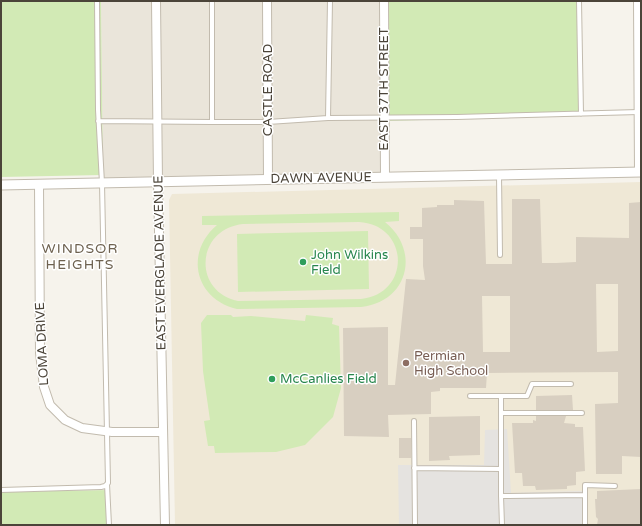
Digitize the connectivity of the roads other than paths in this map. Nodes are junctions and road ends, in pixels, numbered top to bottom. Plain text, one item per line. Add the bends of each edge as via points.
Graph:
1 (97, 1) edge
2 (156, 1) edge
3 (212, 1) edge
4 (267, 1) edge
5 (330, 1) edge
6 (384, 1) edge
7 (579, 1) edge
8 (638, 1) edge
9 (640, 112) edge
10 (581, 114) junction
11 (328, 118) junction
12 (385, 118) junction
13 (98, 121) junction
14 (158, 122) junction
15 (212, 122) junction
16 (268, 122) junction
17 (640, 172) edge
18 (499, 175) junction
19 (385, 177) junction
20 (268, 180) junction
21 (158, 182) junction
22 (102, 183) junction
23 (39, 184) junction
24 (1, 185) edge
25 (500, 255) dead end
26 (571, 384) dead end
27 (470, 396) dead end
28 (501, 396) junction
29 (501, 412) junction
30 (582, 413) dead end
31 (414, 421) dead end
32 (107, 432) junction
33 (163, 432) junction
34 (414, 468) junction
35 (501, 469) junction
36 (107, 484) junction
37 (615, 486) dead end
38 (1, 490) edge
39 (585, 495) junction
40 (501, 496) junction
41 (109, 525) edge
42 (165, 525) edge
43 (415, 525) edge
44 (502, 525) edge
45 (585, 525) edge

1 - 13 lane
2 - 14 street, EAST EVERGLADE AVENUE
3 - 15 lane
4 - 16 street, CASTLE ROAD
5 - 11 lane
6 - 12 street, EAST 37TH STREET
7 - 10 lane
8 - 9 street
9 - 10 lane
9 - 17 street
10 - 12 lane
11 - 12 lane
11 - 16 lane
12 - 19 street, EAST 37TH STREET
13 - 14 lane
13 - 22 lane
14 - 15 lane
14 - 21 street, EAST EVERGLADE AVENUE
15 - 16 lane
16 - 20 street, CASTLE ROAD
17 - 18 street, DAWN AVENUE
18 - 19 street, DAWN AVENUE
18 - 25 lane
19 - 20 street, DAWN AVENUE
20 - 21 street, DAWN AVENUE
21 - 22 street, DAWN AVENUE
21 - 33 street, EAST EVERGLADE AVENUE
22 - 23 street, DAWN AVENUE
22 - 32 lane
23 - 24 street, DAWN AVENUE
23 - 32 street, LOMA DRIVE via 40,353 44,387 50,405 65,420 82,428
26 - 28 lane via 532,384 527,396
27 - 28 lane
28 - 29 lane
29 - 30 lane
29 - 35 lane
31 - 34 lane
32 - 33 street, LOMA DRIVE
32 - 36 lane
33 - 42 street, EAST EVERGLADE AVENUE
34 - 35 lane
34 - 43 lane
35 - 40 lane
36 - 38 lane via 101,487
36 - 41 lane
37 - 39 lane via 585,485
39 - 40 lane
39 - 45 lane
40 - 44 lane

